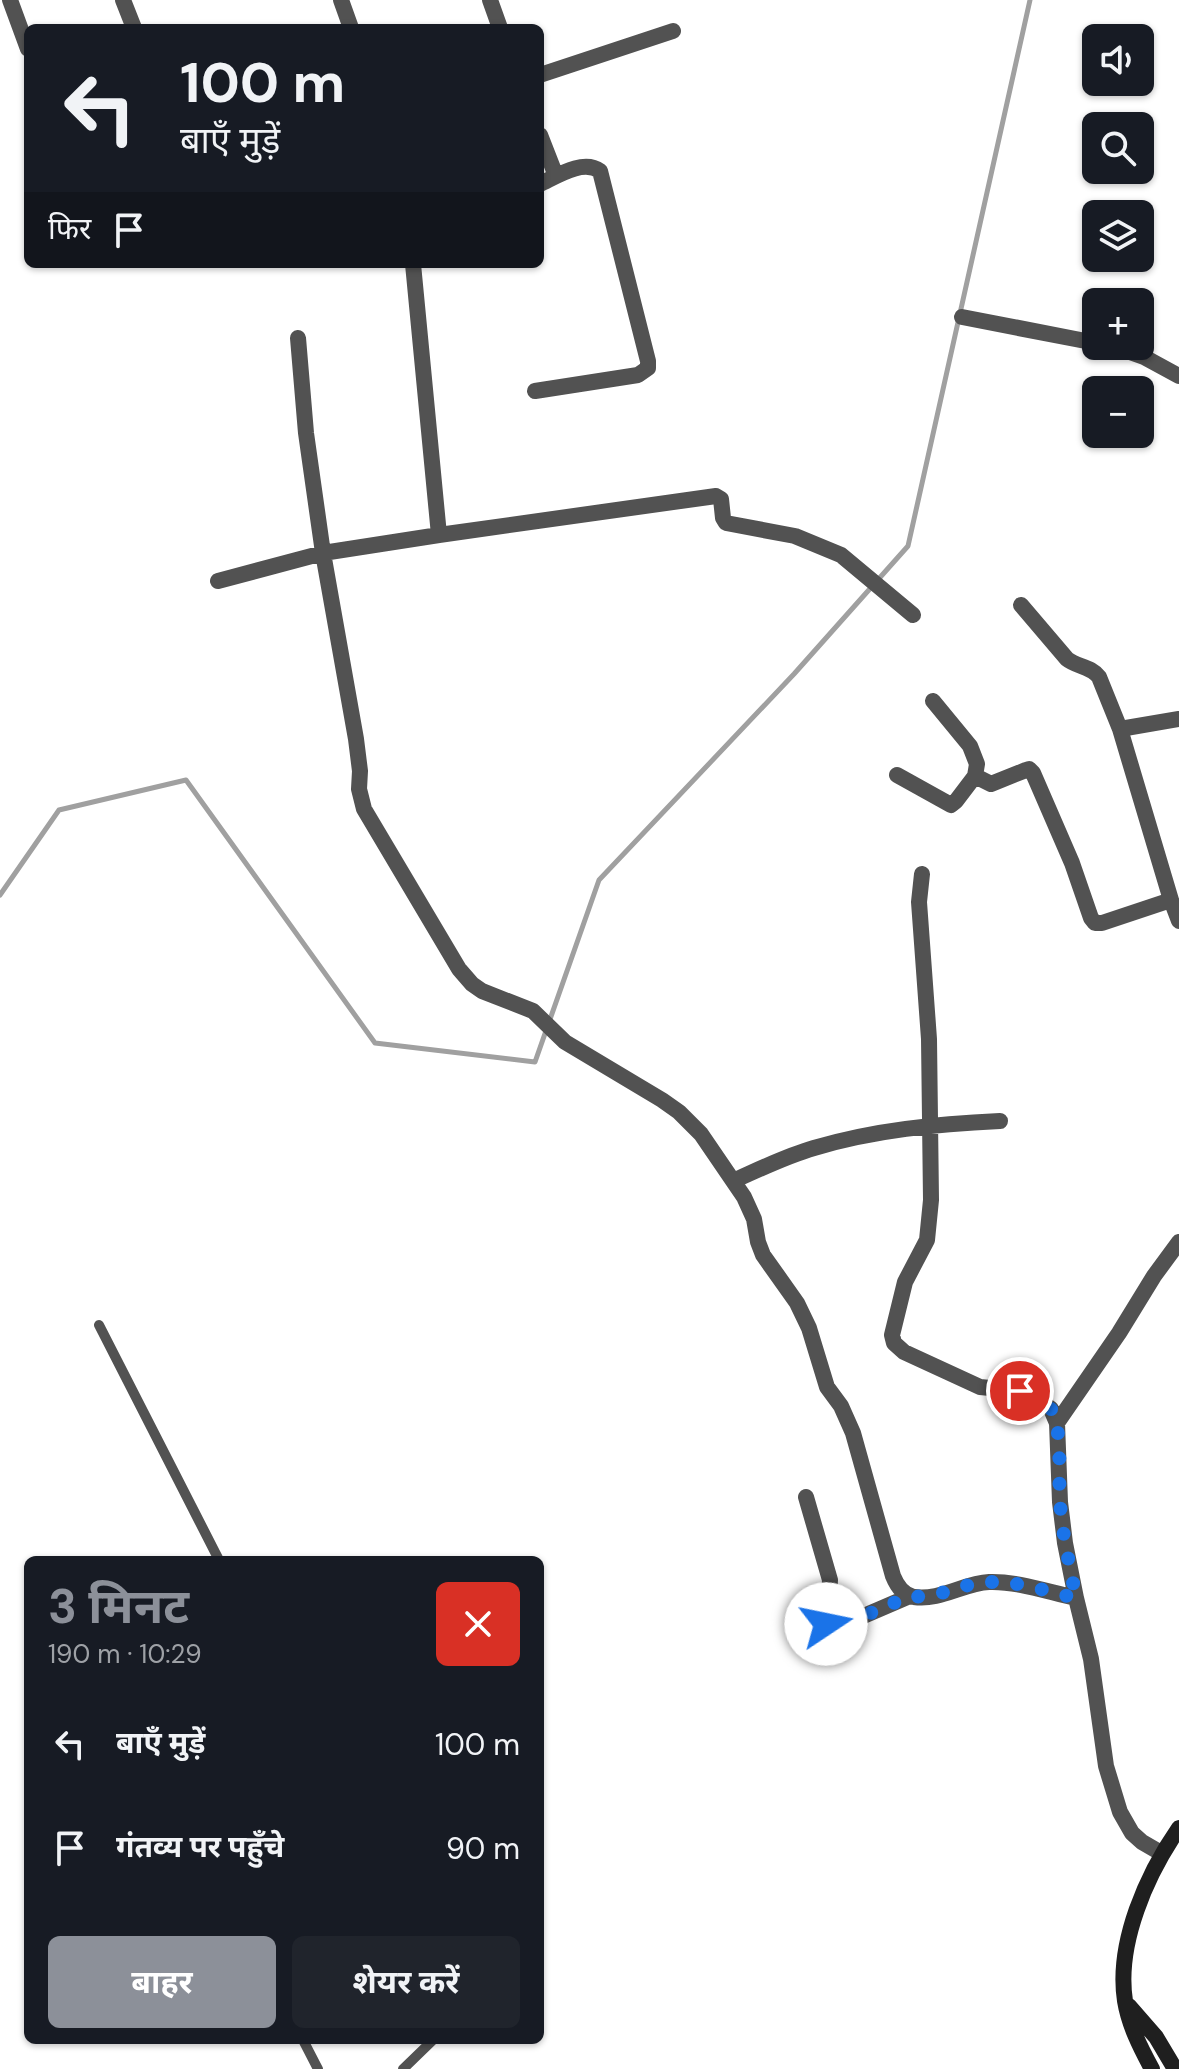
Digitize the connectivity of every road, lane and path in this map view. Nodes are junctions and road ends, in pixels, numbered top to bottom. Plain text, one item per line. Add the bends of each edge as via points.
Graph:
1 (10, 0) edge
2 (123, 0) edge
3 (341, 0) edge
4 (490, 0) edge
5 (132, 24) edge
6 (350, 24) edge
7 (499, 24) edge
8 (673, 31) dead end
9 (24, 38) edge
10 (544, 74) edge
11 (544, 145) edge
12 (556, 176) junction
13 (544, 182) edge
14 (413, 268) edge
15 (962, 317) dead end
16 (298, 338) dead end
17 (1082, 340) edge
18 (1149, 360) edge
19 (1179, 376) edge
20 (535, 391) dead end
21 (439, 535) junction
22 (323, 553) junction
23 (218, 581) dead end
24 (1021, 605) dead end
25 (913, 615) dead end
26 (933, 701) dead end
27 (1179, 719) edge
28 (1120, 729) junction
29 (897, 775) dead end
30 (975, 776) junction
31 (922, 874) dead end
32 (1171, 900) junction
33 (1179, 921) edge
34 (1000, 1121) dead end
35 (930, 1125) junction
36 (733, 1181) junction
37 (1179, 1242) edge
38 (99, 1325) dead end
39 (1057, 1423) junction
40 (806, 1497) dead end
41 (217, 1556) edge
42 (910, 1596) junction
43 (1076, 1598) junction
44 (1179, 1828) edge
45 (1161, 1853) junction
46 (1125, 2002) junction
47 (305, 2044) edge
48 (429, 2044) edge
49 (318, 2069) edge
50 (403, 2069) edge
51 (1152, 2069) edge
52 (1175, 2069) edge

1 - 9 street
2 - 5 street
3 - 6 street
4 - 7 street
8 - 10 street
11 - 12 street
12 - 13 street
12 - 20 street via 593,166 603,176 648,368 638,375
14 - 21 street
15 - 17 street
16 - 22 street
18 - 19 street
21 - 22 street
21 - 25 street via 716,496 726,523 795,536 841,555
22 - 23 street
22 - 36 street via 364,809 459,969 482,991 533,1011 565,1042 679,1112
24 - 28 street via 1067,659 1097,674
26 - 30 street via 970,746
27 - 28 street
28 - 32 street
29 - 30 street via 951,805
30 - 32 street via 991,784 1029,769 1033,773 1095,923
31 - 35 street
32 - 33 street
34 - 35 street
35 - 36 street via 813,1148
35 - 39 street via 927,1240 905,1282 894,1343 980,1387 1035,1397 1051,1409
36 - 42 street via 754,1219 763,1255 809,1328 827,1387 853,1433 896,1583
37 - 39 street
38 - 41 lane
39 - 43 street via 1060,1502
40 - 42 street via 830,1580 827,1626 838,1627
42 - 43 street via 935,1596 990,1582
43 - 45 street via 1091,1659 1106,1766 1120,1812 1132,1833
44 - 45 street
45 - 46 street via 1128,1939
46 - 51 street
46 - 52 street
47 - 49 lane
48 - 50 lane

